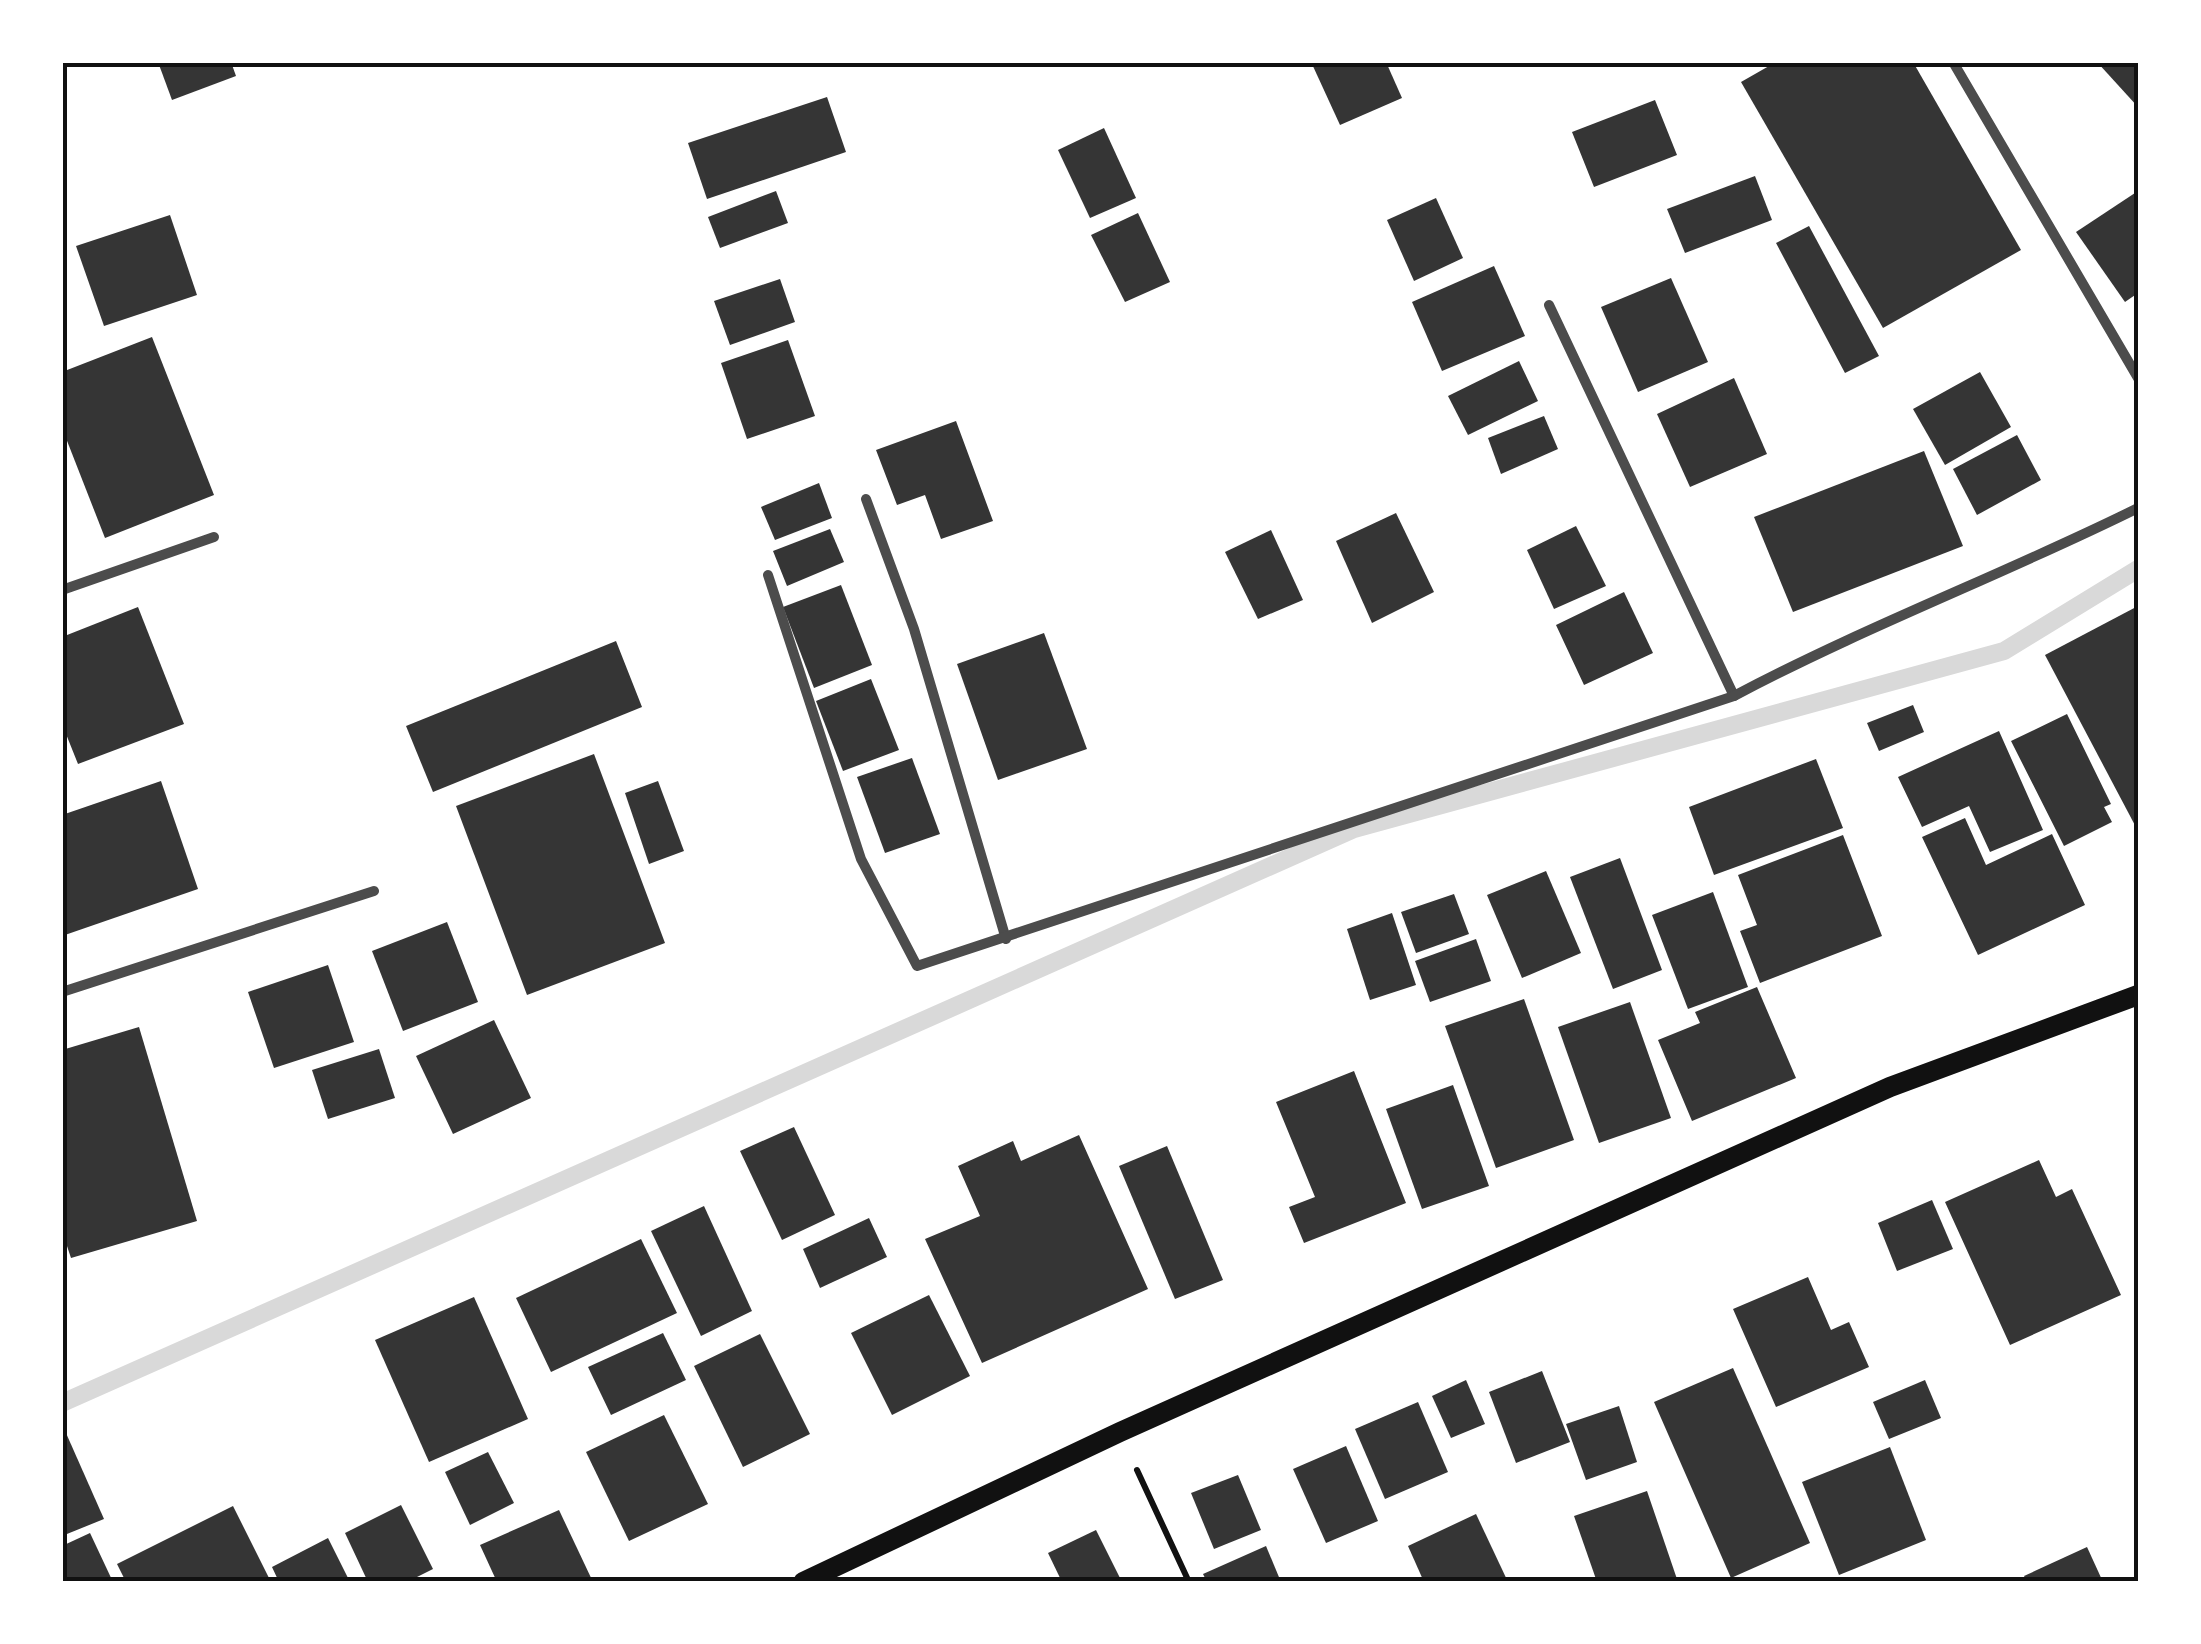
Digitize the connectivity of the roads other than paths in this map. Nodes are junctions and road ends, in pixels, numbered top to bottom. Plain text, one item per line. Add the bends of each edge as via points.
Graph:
1 (1954, 62) edge
2 (1549, 305) dead end
3 (2138, 378) edge
4 (866, 500) dead end
5 (2138, 508) edge
6 (214, 537) dead end
7 (768, 575) dead end
8 (62, 590) edge
9 (1734, 696) junction
10 (374, 891) dead end
11 (1006, 939) junction
12 (62, 992) edge
13 (2138, 995) edge
14 (803, 1582) edge

1 - 3 street
2 - 9 street
4 - 11 street via 914,628
5 - 9 street via 1818,651
6 - 8 street
7 - 11 street via 861,860 918,966
9 - 11 street
10 - 12 street
13 - 14 main road via 1890,1087 1120,1432

